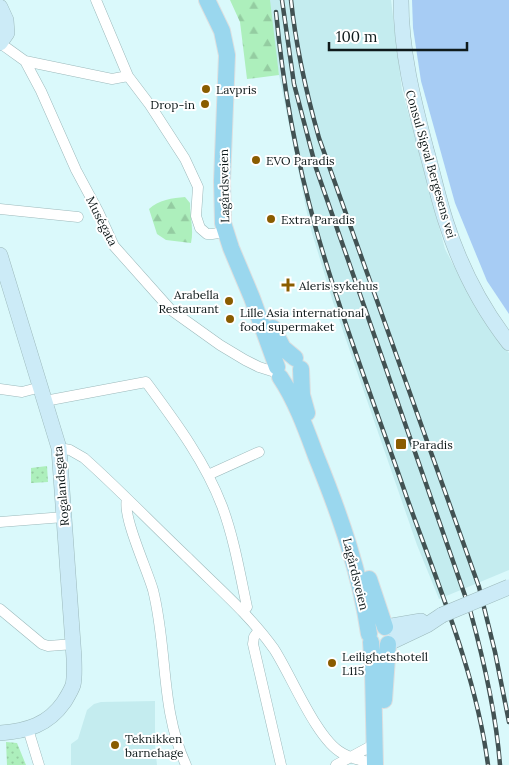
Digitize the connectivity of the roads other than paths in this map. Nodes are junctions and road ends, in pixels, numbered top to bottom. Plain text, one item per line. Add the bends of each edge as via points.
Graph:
1 (96, 0) edge
2 (207, 0) edge
3 (217, 0) edge
4 (401, 0) edge
5 (0, 7) edge
6 (0, 43) edge
7 (25, 62) junction
8 (128, 76) junction
9 (0, 209) edge
10 (78, 217) dead end
11 (225, 232) junction
12 (0, 255) edge
13 (509, 343) edge
14 (298, 363) junction
15 (278, 372) junction
16 (0, 389) edge
17 (43, 394) junction
18 (59, 448) junction
19 (259, 452) dead end
20 (208, 475) junction
21 (127, 499) junction
22 (64, 517) junction
23 (0, 522) edge
24 (509, 587) edge
25 (0, 609) edge
26 (243, 612) junction
27 (259, 630) junction
28 (387, 635) junction
29 (370, 638) junction
30 (74, 644) junction
31 (28, 729) junction
32 (0, 732) edge
33 (373, 745) junction
34 (351, 757) junction
35 (378, 764) edge
36 (39, 765) edge
37 (186, 765) edge
38 (280, 765) edge
39 (336, 765) edge

1 - 8 street
2 - 11 main road, Lagårdsveien via 222,31 227,55 222,209
3 - 14 main road, Lagårdsveien via 230,28 234,54 231,222 276,336
4 - 13 street, Consul Sigval Bergesens vei via 401,26 410,86 446,222 474,288
5 - 6 street, Muségata via 7,33
6 - 7 street, Muségata
7 - 8 street via 112,79
7 - 15 street, Muségata via 114,246 171,310 258,368
8 - 11 street via 185,159 198,187 196,216 200,228 207,234
9 - 10 street
11 - 15 main road, Lagårdsveien
12 - 17 street, Rogalandsgata
14 - 15 main road via 291,357 282,358
14 - 28 main road, Lagårdsveien via 306,410 346,505
15 - 29 main road, Lagårdsveien via 300,414 345,531 357,569
16 - 17 street
17 - 18 street, Rogalandsgata
17 - 20 street via 146,382
18 - 21 street via 84,458
18 - 22 street, Rogalandsgata
19 - 20 street
20 - 26 street via 223,508 238,565 247,607
21 - 26 street
21 - 37 street via 130,523 156,602 174,737
22 - 23 street
22 - 30 street, Rogalandsgata
24 - 28 street, bridge
25 - 30 street via 42,644
26 - 27 street
27 - 34 street via 287,670 324,736
27 - 38 street via 253,644
28 - 29 main road via 385,646 377,647
28 - 35 main road, Lagårdsveien
29 - 33 main road, Lagårdsveien
30 - 31 street, Rogalandsgata via 73,685 50,718
31 - 32 street
31 - 36 street
33 - 34 street
33 - 35 main road, Lagårdsveien
34 - 35 street
34 - 39 street

